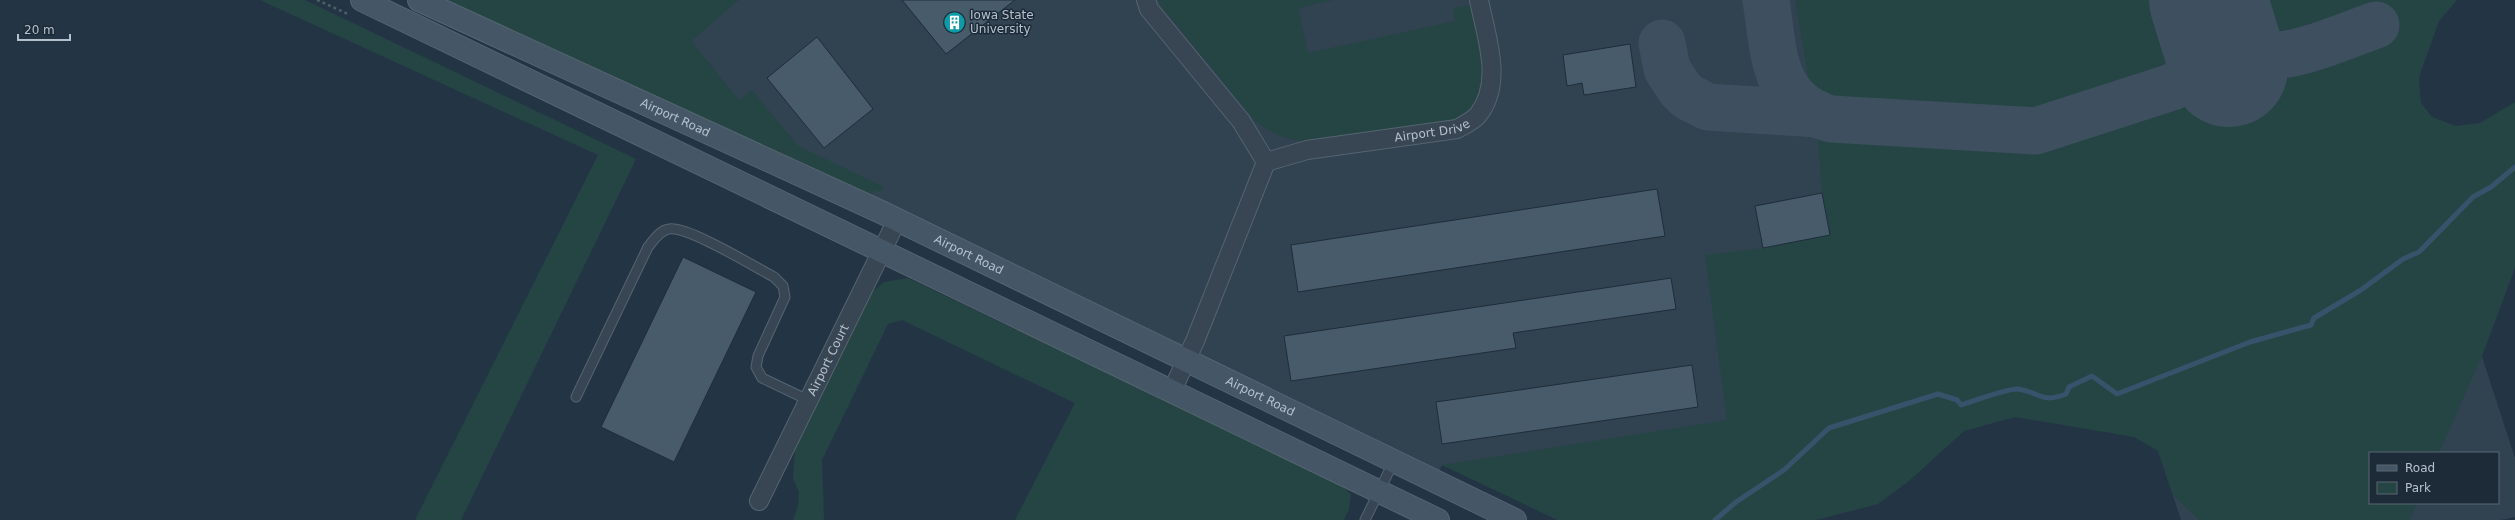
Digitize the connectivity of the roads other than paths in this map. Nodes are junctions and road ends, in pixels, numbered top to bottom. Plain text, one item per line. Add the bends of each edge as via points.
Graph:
1 (362, 0) edge
2 (419, 0) edge
3 (1146, 0) edge
4 (1479, 0) edge
5 (1266, 162) junction
6 (898, 220) junction
7 (882, 251) junction
8 (1187, 360) junction
9 (1172, 390) junction
10 (576, 397) dead end
11 (808, 400) junction
12 (1394, 461) junction
13 (1380, 492) junction
14 (759, 501) dead end
15 (1365, 520) edge
16 (1438, 520) edge
17 (1515, 520) edge

1 - 7 main road
2 - 6 main road, Airport Road
3 - 5 street via 1149,9 1242,121
4 - 5 street, Airport Drive via 1492,70 1490,96 1477,116 1457,128 1307,150
5 - 8 street
6 - 7 street, Airport Court
6 - 8 main road, Airport Road
7 - 9 main road
7 - 11 street, Airport Court
8 - 9 street
8 - 12 main road, Airport Road
9 - 13 main road
10 - 11 lane via 648,247 658,235 668,229 685,231 774,277 783,286 785,296 758,356 756,367 762,378
11 - 14 street, Airport Court
12 - 13 lane
12 - 17 main road, Airport Road
13 - 15 lane
13 - 16 main road

